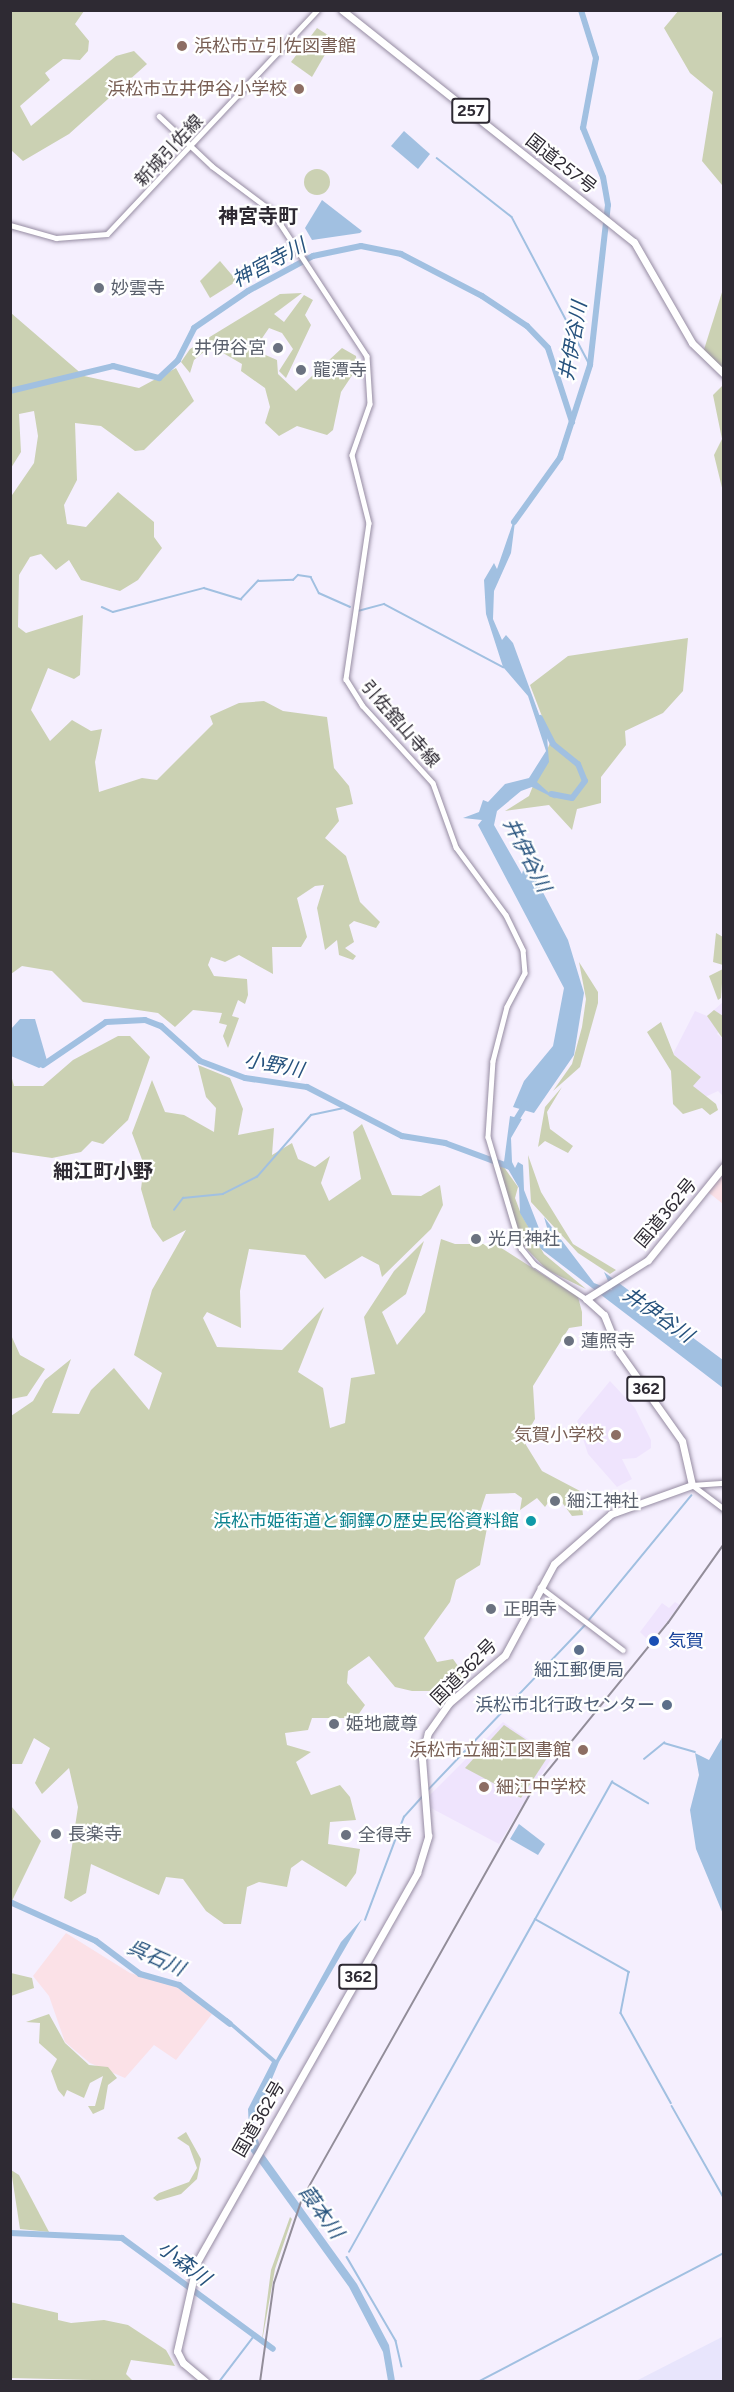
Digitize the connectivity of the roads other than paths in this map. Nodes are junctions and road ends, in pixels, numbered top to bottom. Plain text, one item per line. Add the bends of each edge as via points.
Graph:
1 (317, 10) edge
2 (342, 10) edge
3 (159, 116) dead end
4 (191, 147) junction
5 (10, 225) edge
6 (723, 374) edge
7 (723, 1166) edge
8 (587, 1297) junction
9 (723, 1483) edge
10 (692, 1485) junction
11 (723, 1509) edge
12 (540, 1587) junction
13 (623, 1650) dead end
14 (206, 2382) edge

1 - 4 main road, 新城引佐線
2 - 6 highway, 国道257号 / 257 via 642,251 692,343
3 - 4 main road, 引佐舘山寺線
4 - 5 main road, 新城引佐線 via 100,238 56,238
4 - 8 main road, 引佐舘山寺線 via 263,201 309,272 348,321 370,370 370,404 352,455 369,523 346,657 347,681 433,783 456,847 507,915 526,962 493,1061 487,1123 492,1155 521,1248 534,1264
7 - 8 highway, 国道362号 via 648,1260
8 - 10 highway, 362 via 604,1316 618,1352 682,1441
9 - 10 main road
10 - 11 main road
10 - 12 highway, 国道362号 / 362 via 611,1514 554,1564
12 - 13 main road
12 - 14 highway, 国道362号 / 362 via 505,1655 449,1703 428,1733 422,1758 428,1836 417,1873 201,2255 190,2289 178,2354

